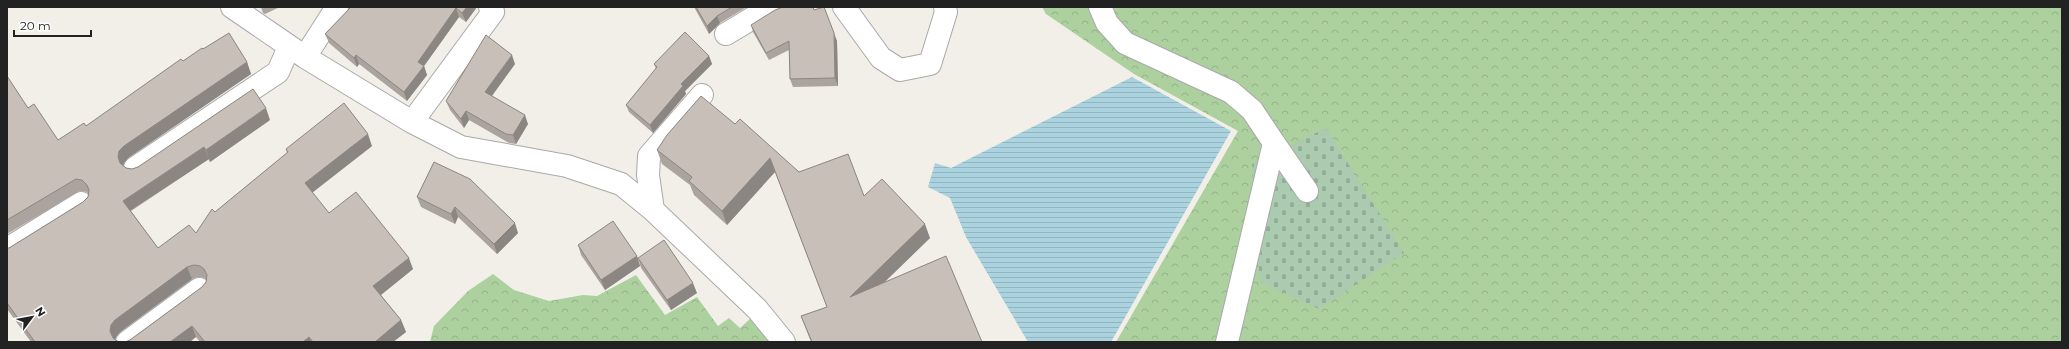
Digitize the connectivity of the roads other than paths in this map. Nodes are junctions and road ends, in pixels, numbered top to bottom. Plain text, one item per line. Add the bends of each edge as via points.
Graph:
1 (232, 7) edge
2 (337, 7) edge
3 (490, 7) edge
4 (770, 7) edge
5 (844, 7) edge
6 (945, 7) edge
7 (1100, 7) edge
8 (726, 34) dead end
9 (297, 52) junction
10 (702, 96) edge
11 (412, 122) junction
12 (1274, 143) junction
13 (135, 168) edge
14 (1307, 191) dead end
15 (80, 203) edge
16 (653, 210) junction
17 (7, 249) edge
18 (199, 289) edge
19 (127, 342) edge
20 (784, 342) edge
21 (1227, 342) edge

1 - 9 street
2 - 9 street
3 - 11 street via 493,12
4 - 8 street
5 - 6 street via 881,58 900,70 930,64 946,12
7 - 12 street via 1107,23 1125,44 1231,92 1252,110
9 - 11 street
9 - 13 street via 278,72
10 - 16 street via 649,156 648,175
11 - 16 street via 461,147 567,166 621,184
12 - 14 street
12 - 21 street
15 - 17 street
16 - 20 street via 756,309
18 - 19 street

